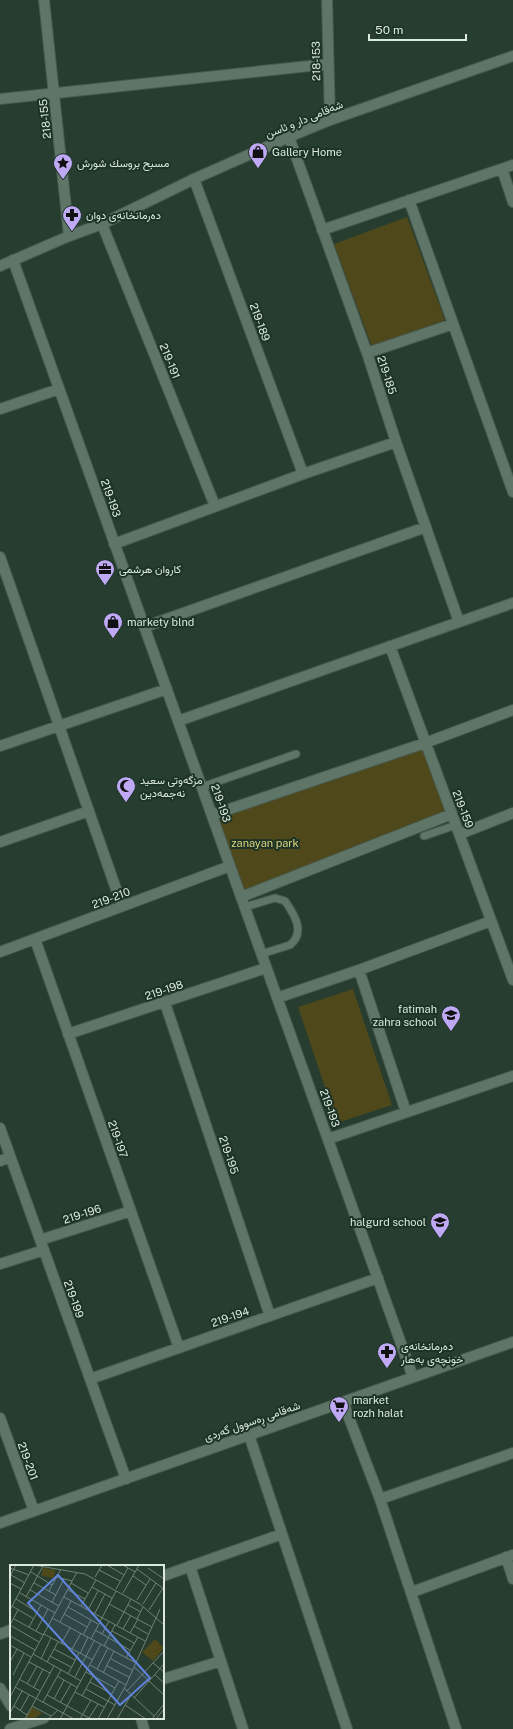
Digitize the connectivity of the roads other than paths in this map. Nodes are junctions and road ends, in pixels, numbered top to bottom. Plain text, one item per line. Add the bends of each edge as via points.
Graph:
1 (44, 0) edge
2 (329, 0) edge
3 (513, 56) edge
4 (328, 64) junction
5 (54, 93) junction
6 (0, 99) edge
7 (330, 120) junction
8 (289, 137) junction
9 (513, 165) edge
10 (502, 169) junction
11 (194, 179) junction
12 (409, 200) junction
13 (513, 202) edge
14 (102, 224) junction
15 (322, 230) junction
16 (69, 236) junction
17 (13, 260) junction
18 (0, 266) edge
19 (453, 324) junction
20 (367, 354) junction
21 (59, 389) junction
22 (0, 409) edge
23 (396, 442) junction
24 (303, 474) junction
25 (513, 492) edge
26 (215, 506) junction
27 (426, 527) junction
28 (114, 544) junction
29 (0, 557) edge
30 (513, 603) edge
31 (460, 622) junction
32 (144, 627) junction
33 (390, 646) junction
34 (166, 689) junction
35 (513, 710) edge
36 (178, 721) junction
37 (59, 726) junction
38 (425, 743) junction
39 (0, 746) edge
40 (296, 754) dead end
41 (202, 787) junction
42 (89, 810) junction
43 (513, 813) edge
44 (452, 814) junction
45 (212, 815) junction
46 (458, 829) junction
47 (424, 836) dead end
48 (0, 842) edge
49 (230, 866) junction
50 (241, 897) junction
51 (122, 906) junction
52 (245, 907) junction
53 (491, 921) junction
54 (35, 939) junction
55 (0, 952) edge
56 (261, 954) junction
57 (266, 968) junction
58 (359, 970) junction
59 (513, 980) edge
60 (277, 998) junction
61 (165, 1002) junction
62 (68, 1034) junction
63 (513, 1076) edge
64 (406, 1112) junction
65 (0, 1128) edge
66 (328, 1139) junction
67 (10, 1157) junction
68 (0, 1161) edge
69 (131, 1211) junction
70 (42, 1245) junction
71 (0, 1264) edge
72 (378, 1278) junction
73 (270, 1316) junction
74 (513, 1342) edge
75 (179, 1348) junction
76 (413, 1377) junction
77 (90, 1380) junction
78 (343, 1402) junction
79 (0, 1418) edge
80 (249, 1435) junction
81 (513, 1453) edge
82 (126, 1479) junction
83 (380, 1499) junction
84 (34, 1511) junction
85 (0, 1523) edge
86 (282, 1534) junction
87 (510, 1556) edge
88 (190, 1566) junction
89 (164, 1576) edge
90 (513, 1579) edge
91 (412, 1592) junction
92 (10, 1630) edge
93 (0, 1634) edge
94 (221, 1661) junction
95 (164, 1679) edge
96 (0, 1688) edge
97 (10, 1704) edge
98 (38, 1719) edge
99 (141, 1719) edge
100 (20, 1722) edge
101 (10, 1729) edge
102 (144, 1729) edge
103 (243, 1729) edge
104 (347, 1729) edge
105 (456, 1729) edge

1 - 5 street, 218-155
2 - 4 street, 218-153
3 - 7 street, شەقامی دار و ئاسن
4 - 5 street
4 - 7 street, 218-153
5 - 6 street
5 - 16 street, 218-155
7 - 8 street, شەقامی دار و ئاسن
8 - 11 street, شەقامی دار و ئاسن
8 - 15 street, 219-185
9 - 10 street
10 - 12 street
10 - 13 street
11 - 14 street, شەقامی دار و ئاسن
11 - 24 street, 219-189
12 - 15 street
12 - 19 street
14 - 16 street, شەقامی دار و ئاسن
14 - 26 street, 219-191
15 - 20 street, 219-185
16 - 17 street, شەقامی دار و ئاسن
17 - 18 street, شەقامی دار و ئاسن
17 - 21 street, 219-193
19 - 20 street
19 - 25 street
20 - 23 street, 219-185
21 - 22 street
21 - 28 street, 219-193
23 - 24 street
23 - 27 street, 219-185
24 - 26 street
26 - 28 street
27 - 31 street, 219-185
27 - 32 street
28 - 32 street, 219-193
29 - 37 street
30 - 31 street
31 - 33 street
32 - 34 street, 219-193
33 - 36 street
33 - 38 street, 219-159
34 - 36 street, 219-193
34 - 37 street
35 - 38 street
36 - 41 street, 219-193
37 - 39 street
37 - 42 street
38 - 44 street, 219-159
38 - 45 street
40 - 41 lane
41 - 45 street, 219-193
42 - 48 street
42 - 51 street
43 - 46 street
44 - 46 street, 219-159
44 - 50 street
45 - 49 street, 219-193
46 - 47 lane
46 - 53 street, 219-159
49 - 50 street, 219-193
49 - 51 street, 219-210
50 - 52 street, 219-193
51 - 54 street, 219-210
52 - 56 street, 219-193
52 - 56 lane via 275,898 285,901 295,916 298,936 294,942
53 - 58 street
53 - 59 street, 219-159
54 - 55 street, 219-210
54 - 62 street, 219-197
56 - 57 street, 219-193
57 - 60 street, 219-193
57 - 61 street, 219-198
58 - 60 street
58 - 64 street
60 - 66 street, 219-193
61 - 62 street, 219-198
61 - 73 street, 219-195
62 - 69 street, 219-197
63 - 64 street
64 - 66 street
65 - 67 street, 219-199
66 - 72 street, 219-193
67 - 68 street
67 - 70 street, 219-199
69 - 70 street, 219-196
69 - 75 street, 219-197
70 - 71 street, 219-196
70 - 77 street, 219-199
72 - 73 street, 219-194
72 - 76 street, 219-193
73 - 75 street, 219-194
74 - 76 street, شەقامی ڕەسوول گەردی
75 - 77 street, 219-194
76 - 78 street, شەقامی ڕەسوول گەردی
77 - 82 street, 219-199
78 - 80 street, شەقامی ڕەسوول گەردی
78 - 83 street
79 - 84 street, 219-201
80 - 82 street, شەقامی ڕەسوول گەردی
80 - 86 street
81 - 83 street
82 - 84 street, شەقامی ڕەسوول گەردی
83 - 91 street
84 - 85 street, شەقامی ڕەسوول گەردی
86 - 88 street
86 - 104 street
87 - 90 street
87 - 91 street
88 - 89 street
88 - 94 street
91 - 105 street
92 - 93 street
94 - 95 street
94 - 103 street
96 - 97 street
98 - 100 street
99 - 102 street
100 - 101 street

